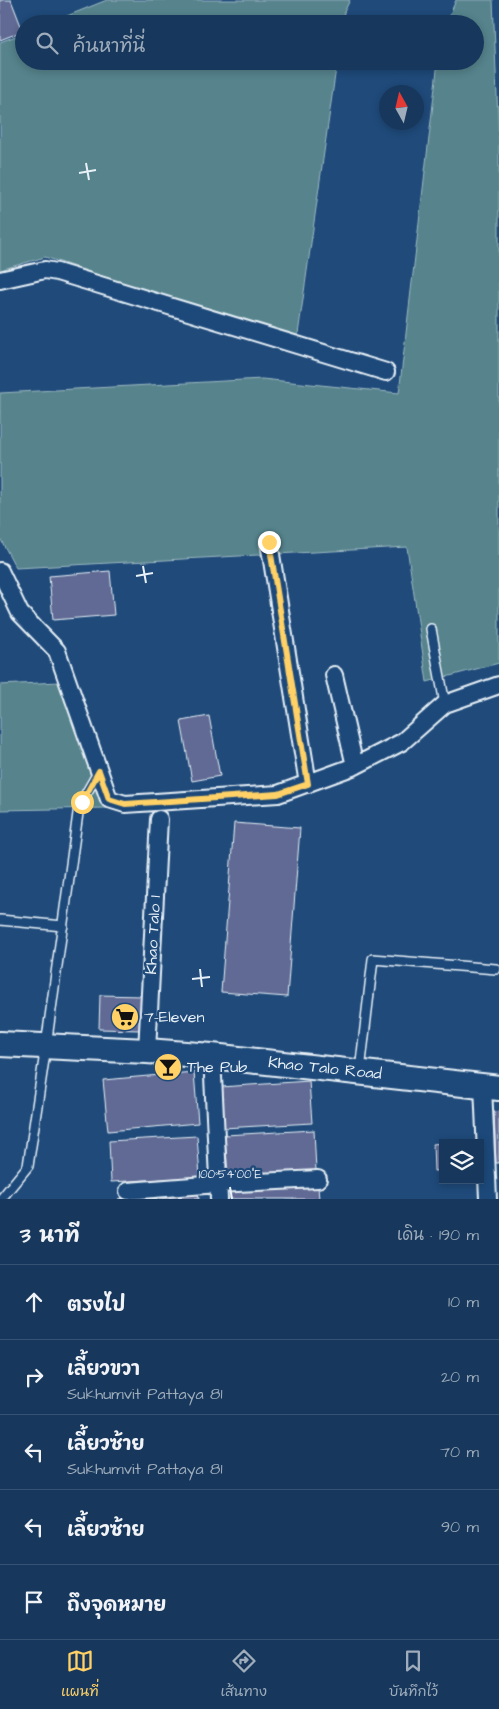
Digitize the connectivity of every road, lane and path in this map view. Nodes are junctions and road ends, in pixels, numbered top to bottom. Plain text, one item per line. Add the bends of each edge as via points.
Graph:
1 (0, 280) edge
2 (386, 372) dead end
3 (269, 542) dead end
4 (0, 571) edge
5 (431, 629) dead end
6 (334, 675) dead end
7 (499, 685) edge
8 (445, 704) junction
9 (355, 766) junction
10 (99, 771) junction
11 (308, 784) junction
12 (158, 819) dead end
13 (0, 920) edge
14 (63, 926) junction
15 (496, 969) dead end
16 (0, 1044) edge
17 (46, 1046) junction
18 (147, 1051) junction
19 (212, 1056) junction
20 (360, 1071) junction
21 (491, 1087) edge
22 (318, 1179) dead end
23 (128, 1190) dead end
24 (218, 1191) edge
25 (1, 1199) edge
26 (488, 1199) edge

1 - 2 street via 45,270 57,272
3 - 11 street
4 - 10 street via 20,613 56,651
5 - 8 lane
6 - 9 street
7 - 8 street
8 - 9 street via 402,742
9 - 11 street
10 - 11 street via 109,799 125,804 278,794
10 - 14 lane via 79,806
12 - 18 street, Khao Talo 1
13 - 14 lane
14 - 17 lane
15 - 20 lane via 373,959
16 - 17 street, Khao Talo Road
17 - 18 street, Khao Talo Road
17 - 25 lane via 28,1166
18 - 19 street, Khao Talo Road
19 - 20 street, Khao Talo Road
19 - 24 street
20 - 21 street, Khao Talo Road
21 - 26 street
22 - 24 street
23 - 24 street

